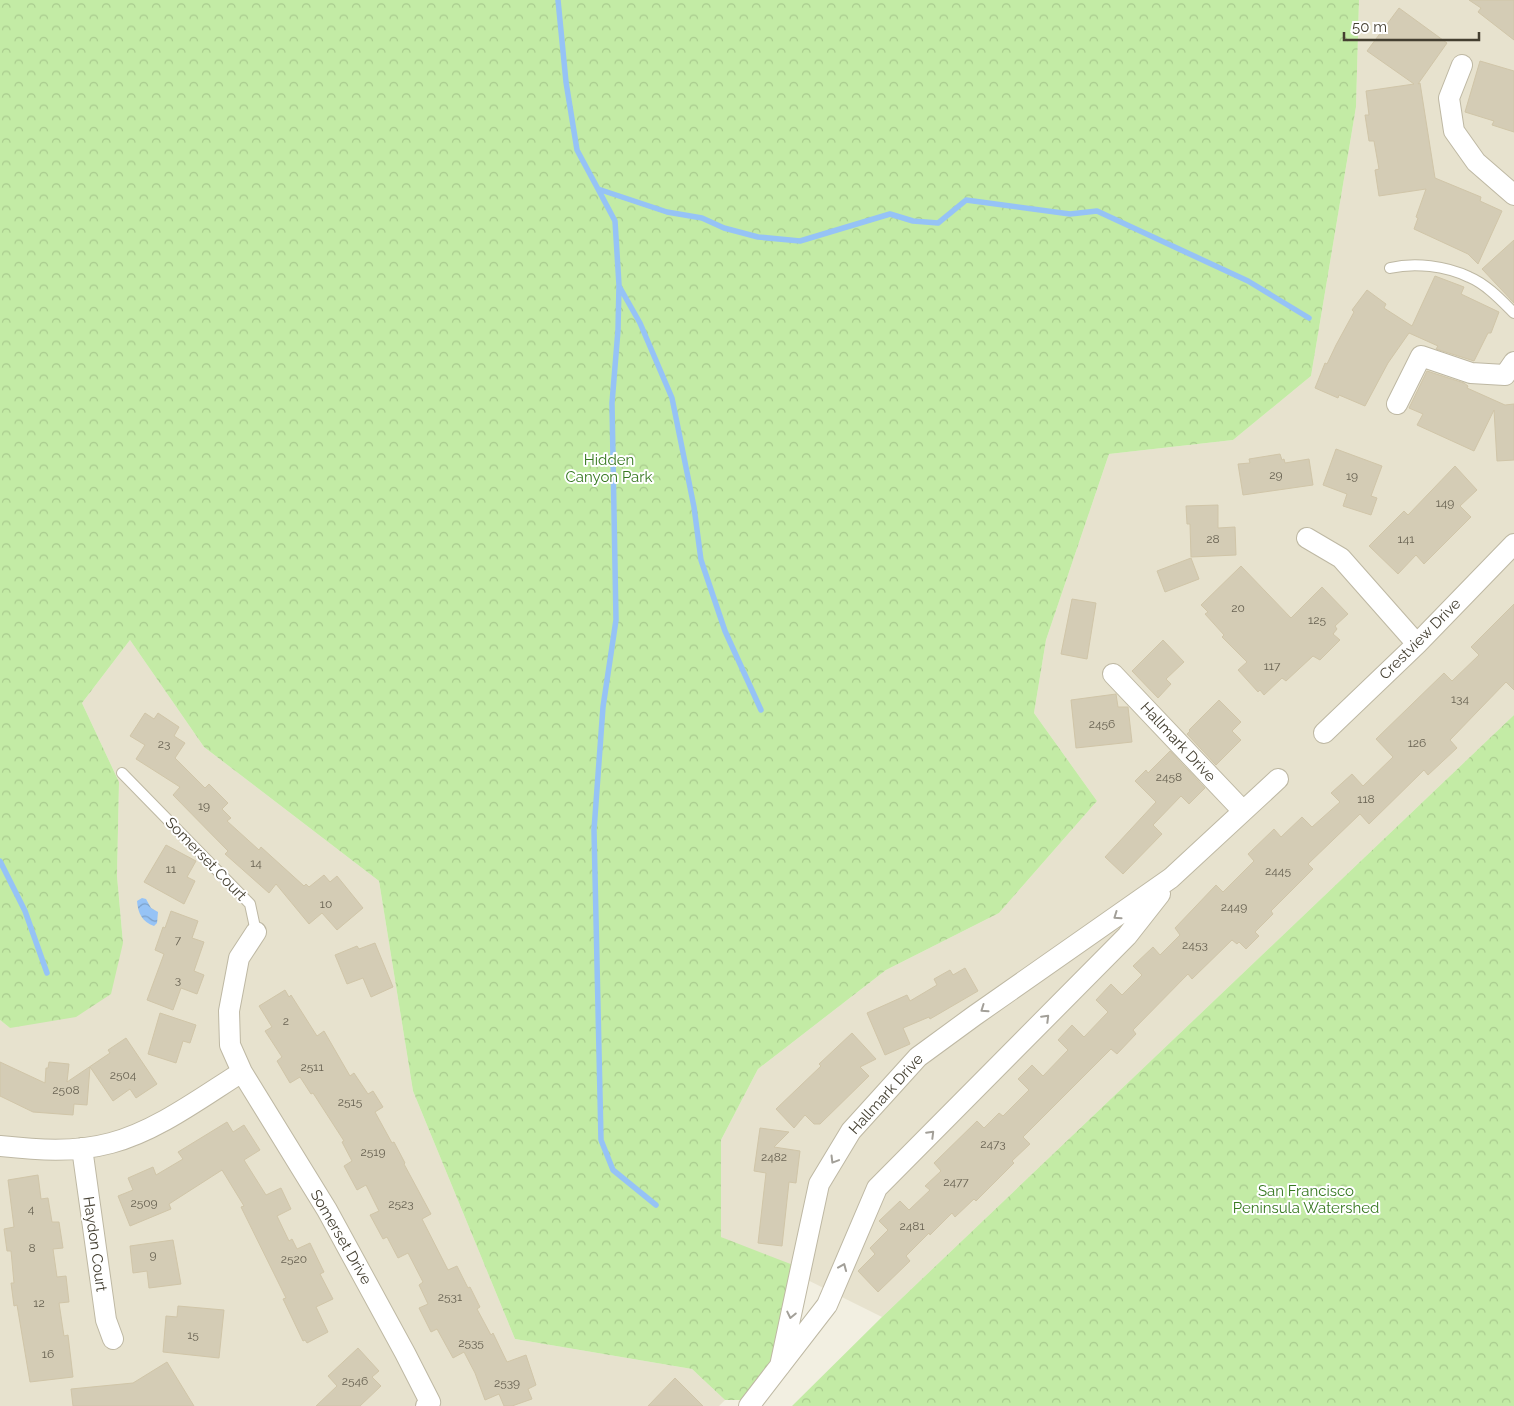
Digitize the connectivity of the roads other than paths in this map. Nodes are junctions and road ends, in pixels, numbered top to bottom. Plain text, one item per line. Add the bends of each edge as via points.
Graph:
1 (1462, 65) dead end
2 (1514, 196) edge
3 (1390, 268) dead end
4 (1514, 313) edge
5 (1514, 362) edge
6 (1397, 404) dead end
7 (1307, 538) dead end
8 (1514, 544) edge
9 (1417, 644) junction
10 (1113, 674) dead end
11 (1324, 733) dead end
12 (122, 773) dead end
13 (1278, 779) dead end
14 (1243, 811) junction
15 (1172, 878) junction
16 (256, 932) joint
17 (242, 1072) junction
18 (0, 1146) edge
19 (82, 1148) junction
20 (113, 1339) dead end
21 (780, 1366) junction
22 (426, 1406) edge
23 (749, 1406) edge

1 - 2 street via 1449,98 1454,131 1476,162
3 - 4 lane via 1435,266 1470,277
5 - 6 street via 1505,375 1471,373 1422,356
7 - 9 street via 1342,558
8 - 9 street, Crestview Drive
9 - 11 street, Crestview Drive
10 - 14 street, Hallmark Drive
12 - 16 lane, Somerset Court via 250,904
13 - 14 street, Hallmark Drive
14 - 15 street, Hallmark Drive
21 -> 15 street, Hallmark Drive via 827,1305 877,1188 1127,936
15 -> 21 street, Hallmark Drive via 918,1057 851,1131 819,1184
16 - 17 street, Somerset Court via 239,958 229,1011 230,1045
17 - 19 street via 157,1124 111,1143
17 - 22 street, Somerset Drive via 327,1210 430,1402
18 - 19 street via 51,1150
19 - 20 street, Haydon Court via 106,1320
21 - 23 street, Hallmark Drive

